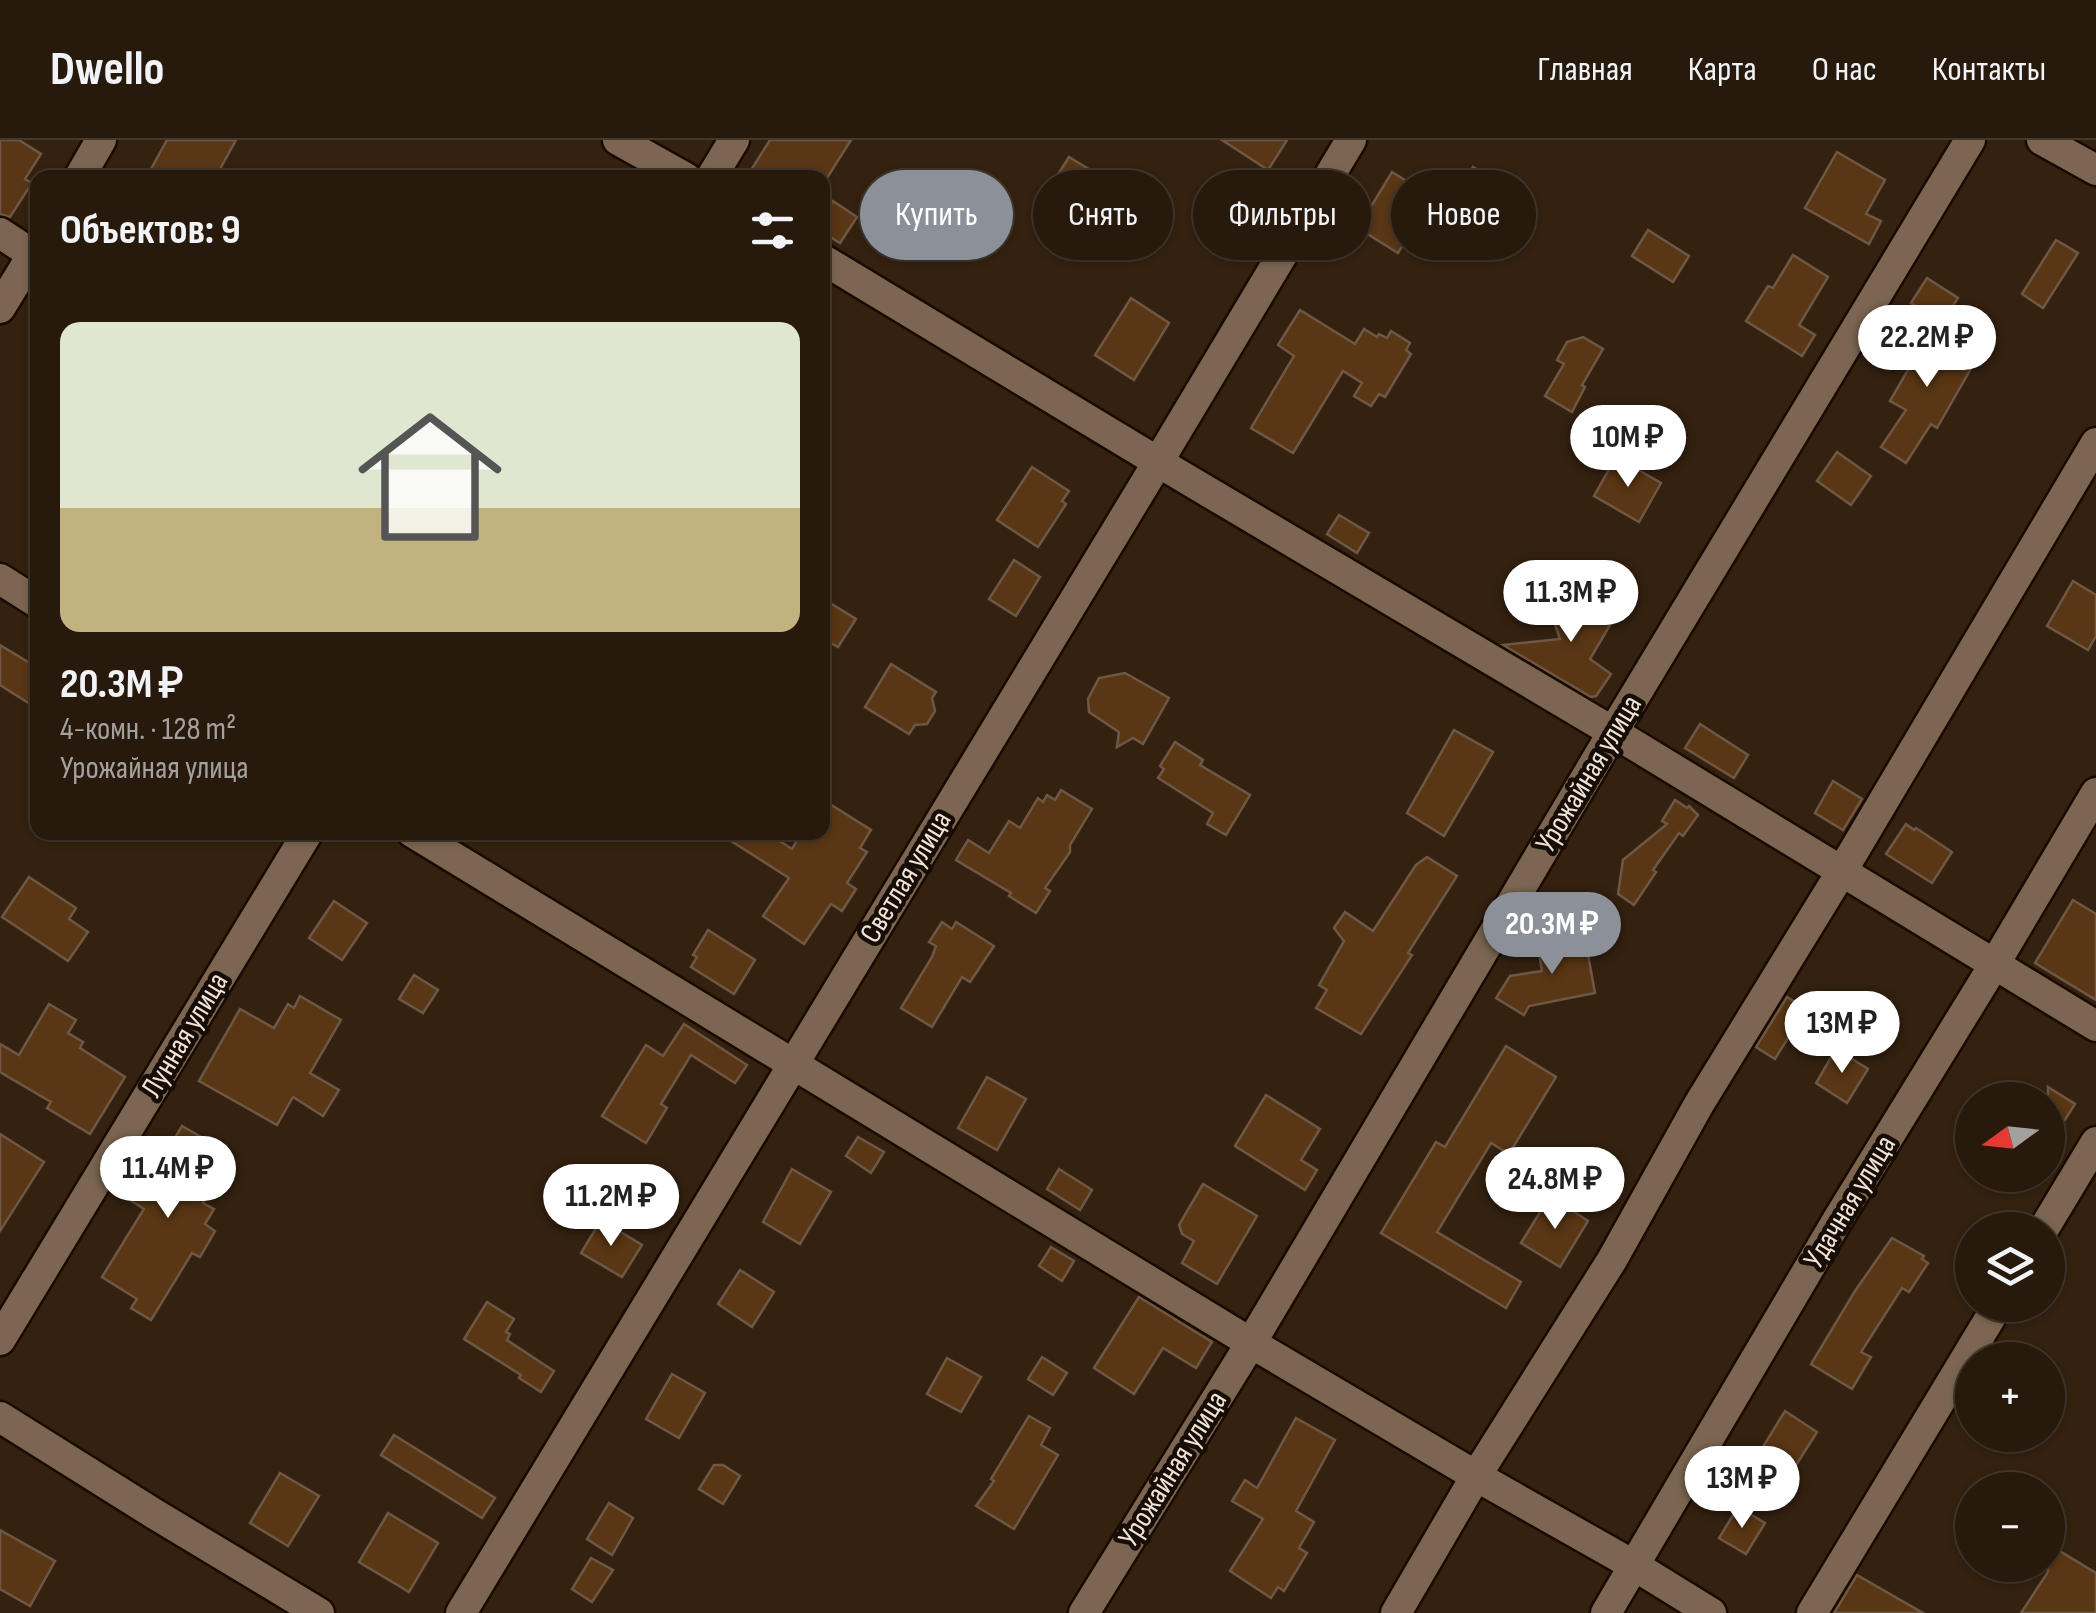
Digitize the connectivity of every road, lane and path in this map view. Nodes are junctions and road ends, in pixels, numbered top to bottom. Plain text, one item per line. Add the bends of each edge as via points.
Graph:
1 (101, 140) edge
2 (618, 140) edge
3 (734, 140) edge
4 (1351, 140) edge
5 (1970, 140) edge
6 (2042, 140) edge
7 (83, 170) edge
8 (672, 170) edge
9 (716, 170) edge
10 (2096, 170) edge
11 (0, 233) edge
12 (30, 248) edge
13 (30, 258) edge
14 (830, 264) edge
15 (0, 308) edge
16 (2096, 443) edge
17 (1158, 462) junction
18 (0, 579) edge
19 (30, 598) edge
20 (1614, 732) junction
21 (2096, 793) edge
22 (303, 840) edge
23 (425, 840) edge
24 (1842, 872) junction
25 (1994, 965) junction
26 (2096, 1026) edge
27 (792, 1065) junction
28 (2096, 1142) edge
29 (2054, 1212) edge
30 (1988, 1322) edge
31 (0, 1340) edge
32 (1251, 1343) junction
33 (0, 1417) edge
34 (1476, 1476) junction
35 (1635, 1566) junction
36 (320, 1613) edge
37 (461, 1613) edge
38 (1084, 1613) edge
39 (1396, 1613) edge
40 (1606, 1613) edge
41 (1711, 1613) edge
42 (1812, 1613) edge

1 - 7 street
2 - 8 street
3 - 9 street
4 - 17 street, Светлая улица
5 - 20 street, Урожайная улица
6 - 10 street
11 - 12 street
13 - 15 street
14 - 17 street
16 - 24 street
17 - 20 street
17 - 27 street, Светлая улица
18 - 19 street
20 - 24 street
20 - 32 street, Урожайная улица
21 - 25 street, Удачная улица
22 - 31 street, Лунная улица
23 - 27 street
24 - 25 street
24 - 34 street
25 - 26 street
25 - 35 street, Удачная улица
27 - 32 street
27 - 37 street, Светлая улица
28 - 29 street
30 - 42 street
32 - 34 street
32 - 38 street, Урожайная улица
33 - 36 street
34 - 35 street
34 - 39 street
35 - 40 street, Удачная улица
35 - 41 street

